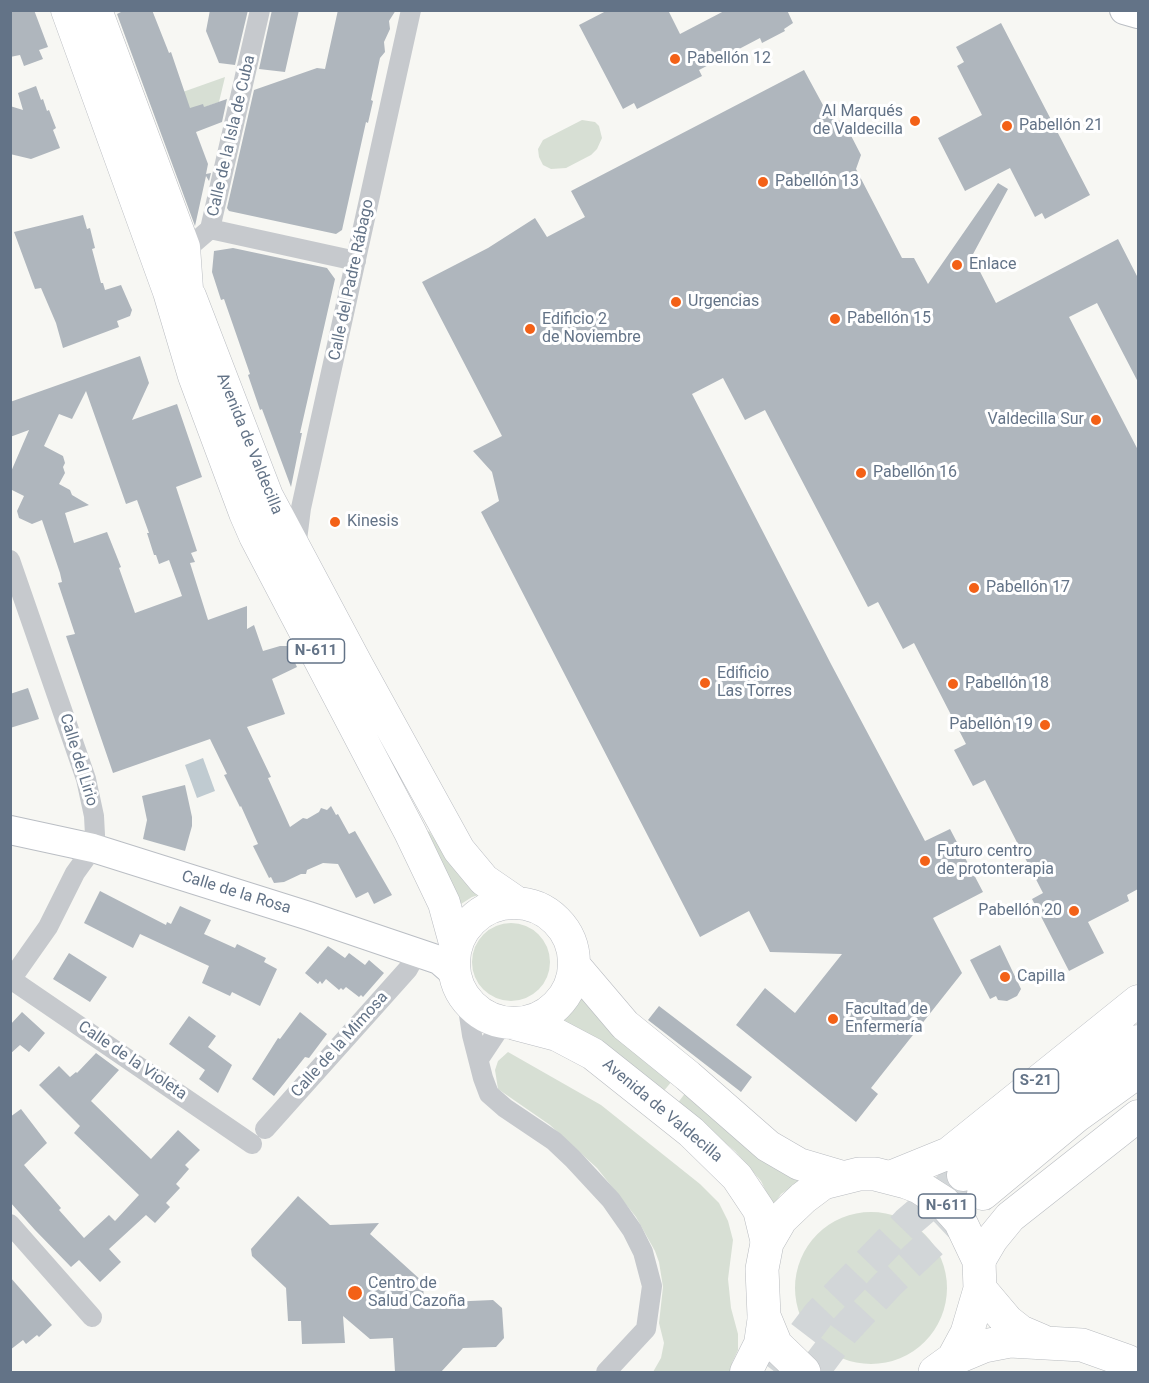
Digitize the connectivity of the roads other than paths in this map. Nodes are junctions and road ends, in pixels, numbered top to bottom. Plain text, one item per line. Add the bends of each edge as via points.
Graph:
1 (53, 10) edge
2 (67, 10) edge
3 (82, 10) edge
4 (96, 10) edge
5 (260, 10) edge
6 (411, 10) edge
7 (1124, 10) edge
8 (1138, 14) edge
9 (210, 229) junction
10 (183, 247) junction
11 (356, 261) junction
12 (187, 289) junction
13 (194, 376) junction
14 (296, 551) junction
15 (10, 560) edge
16 (10, 830) edge
17 (93, 848) junction
18 (516, 902) junction
19 (455, 958) junction
20 (413, 960) dead end
21 (574, 965) junction
22 (11, 980) edge
23 (1138, 1001) edge
24 (467, 1002) junction
25 (509, 1024) junction
26 (1138, 1041) edge
27 (479, 1059) junction
28 (1138, 1072) edge
29 (1138, 1116) edge
30 (266, 1129) dead end
31 (252, 1144) dead end
32 (843, 1176) junction
33 (890, 1177) junction
34 (10, 1224) edge
35 (767, 1243) junction
36 (979, 1275) junction
37 (92, 1317) dead end
38 (764, 1317) junction
39 (1048, 1343) junction
40 (944, 1366) edge
41 (1138, 1367) edge
42 (606, 1372) edge
43 (746, 1372) edge
44 (804, 1372) edge

1 - 13 main road, Avenida de Valdecilla via 151,274
2 - 13 main road, Avenida de Valdecilla via 169,292
3 - 12 main road, Avenida de Valdecilla
4 - 10 main road
5 - 9 street, Calle de la Isla de Cuba
6 - 11 street, Calle del Padre Rábago
7 - 8 street
9 - 10 street, Calle de la Isla de Cuba
9 - 11 street
10 - 12 main road
11 - 14 street, Calle del Padre Rábago via 301,508
12 - 14 main road, Avenida de Valdecilla / N-611 via 267,496
13 - 19 main road, Avenida de Valdecilla / N-611 via 255,536 444,903
14 - 18 main road, Avenida de Valdecilla / N-611 via 459,850 484,880
15 - 17 street, Calle del Lirio via 86,779 94,816
16 - 17 street, Calle de la Rosa
17 - 19 street, Calle de la Rosa via 439,960
17 - 22 street via 75,873 48,927
18 - 19 main road via 493,906 476,916 463,930
18 - 21 main road via 549,914 565,931
19 - 24 main road via 459,989
20 - 30 street, Calle de la Mimosa
21 - 25 main road via 573,978 554,1008 535,1020
21 - 32 main road via 625,1025 768,1146 799,1164
22 - 31 street, Calle de la Violeta
23 - 33 main road, S-21 via 948,1153
24 - 25 main road via 480,1013
24 - 27 street
25 - 27 street
25 - 35 main road, Avenida de Valdecilla via 557,1035 593,1054 691,1132 737,1177 759,1210
26 - 28 main road, S-21 via 973,1184
27 - 42 street via 489,1094 573,1159 611,1200 643,1252 652,1286 646,1329
29 - 36 main road via 1010,1217 992,1239
32 - 33 highway, N-611
32 - 35 highway, N-611 via 824,1183 803,1198 781,1220
33 - 36 highway, N-611 via 919,1187 944,1203 970,1240
34 - 37 street
35 - 38 highway, N-611 via 762,1269
36 - 39 highway, N-611 via 1007,1321 1021,1332
36 - 40 highway, N-611 via 967,1333
38 - 43 main road via 760,1344
38 - 44 highway, N-611 via 776,1345
39 - 40 highway, N-611 via 1010,1341 984,1346
39 - 41 highway, N-611 via 1090,1347

